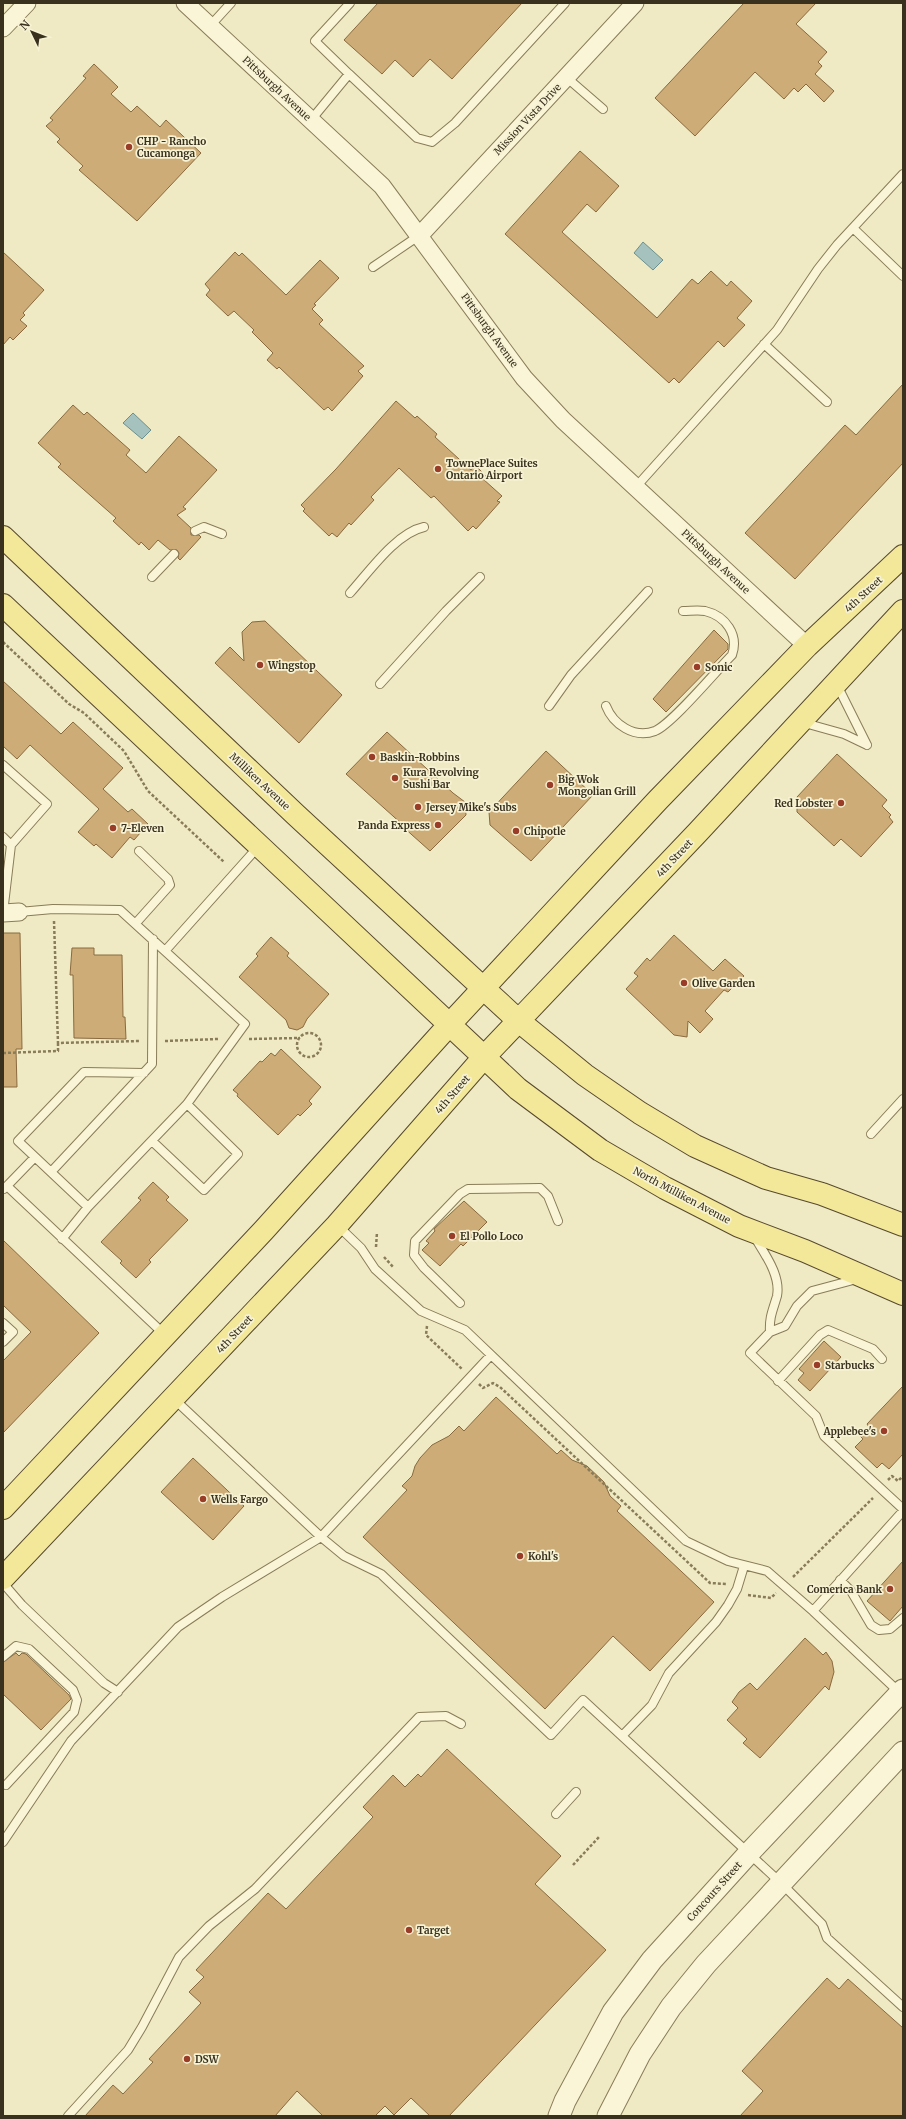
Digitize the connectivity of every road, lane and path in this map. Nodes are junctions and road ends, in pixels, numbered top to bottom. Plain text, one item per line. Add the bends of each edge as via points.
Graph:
1 (27, 3) edge
2 (185, 3) edge
3 (230, 3) edge
4 (350, 3) edge
5 (565, 3) edge
6 (633, 4) edge
7 (210, 26) junction
8 (3, 28) edge
9 (349, 74) junction
10 (566, 77) junction
11 (603, 109) dead end
12 (311, 120) junction
13 (903, 174) edge
14 (853, 228) junction
15 (420, 235) junction
16 (373, 267) dead end
17 (903, 276) edge
18 (764, 344) junction
19 (827, 402) dead end
20 (635, 488) junction
21 (424, 527) dead end
22 (195, 531) dead end
23 (222, 534) dead end
24 (3, 537) edge
25 (174, 554) dead end
26 (903, 556) edge
27 (152, 577) dead end
28 (480, 578) dead end
29 (648, 591) dead end
30 (350, 593) dead end
31 (3, 605) edge
32 (683, 610) dead end
33 (903, 611) edge
34 (3, 642) edge
35 (807, 646) junction
36 (380, 684) dead end
37 (836, 684) junction
38 (549, 706) dead end
39 (606, 706) dead end
40 (800, 722) junction
41 (3, 765) edge
42 (3, 837) edge
43 (11, 845) junction
44 (260, 845) junction
45 (139, 851) dead end
46 (224, 862) dead end
47 (53, 909) junction
48 (8, 913) edge
49 (136, 923) junction
50 (153, 939) junction
51 (165, 950) junction
52 (483, 988) junction
53 (520, 1022) junction
54 (450, 1024) junction
55 (300, 1038) junction
56 (235, 1039) junction
57 (152, 1041) junction
58 (58, 1043) junction
59 (3, 1053) edge
60 (485, 1056) junction
61 (144, 1072) junction
62 (903, 1099) edge
63 (187, 1104) junction
64 (871, 1134) dead end
65 (152, 1141) junction
66 (35, 1157) junction
67 (51, 1172) junction
68 (5, 1188) edge
69 (88, 1207) junction
70 (558, 1221) dead end
71 (337, 1225) junction
72 (903, 1226) edge
73 (751, 1230) junction
74 (377, 1232) dead end
75 (62, 1239) junction
76 (378, 1250) dead end
77 (381, 1255) dead end
78 (397, 1270) dead end
79 (866, 1277) junction
80 (903, 1294) edge
81 (460, 1303) dead end
82 (430, 1315) junction
83 (3, 1322) edge
84 (770, 1332) junction
85 (166, 1335) junction
86 (3, 1342) edge
87 (491, 1355) junction
88 (882, 1359) dead end
89 (472, 1377) junction
90 (778, 1380) junction
91 (173, 1398) junction
92 (903, 1476) edge
93 (881, 1489) junction
94 (3, 1508) edge
95 (903, 1510) edge
96 (321, 1538) junction
97 (744, 1566) junction
98 (3, 1578) edge
99 (840, 1580) junction
100 (3, 1583) edge
101 (784, 1586) junction
102 (737, 1589) junction
103 (813, 1611) junction
104 (903, 1618) edge
105 (3, 1657) edge
106 (118, 1692) junction
107 (902, 1692) edge
108 (461, 1724) dead end
109 (622, 1736) junction
110 (903, 1752) edge
111 (6, 1785) dead end
112 (576, 1792) dead end
113 (556, 1814) dead end
114 (599, 1837) dead end
115 (3, 1842) edge
116 (749, 1853) junction
117 (573, 1865) dead end
118 (782, 1884) junction
119 (903, 2007) edge
120 (68, 2116) edge
121 (560, 2116) edge
122 (608, 2116) edge

1 - 8 street
2 - 7 street, Pittsburgh Avenue
3 - 7 lane
4 - 9 lane via 315,41
5 - 9 lane via 455,123 432,142 417,138
6 - 10 street, Mission Vista Drive
7 - 12 street, Pittsburgh Avenue
9 - 12 lane
10 - 11 lane
10 - 15 street, Mission Vista Drive
12 - 15 street, Pittsburgh Avenue via 382,186
13 - 14 lane
14 - 17 lane
14 - 18 lane via 818,269 777,330
15 - 16 lane
15 - 20 street, Pittsburgh Avenue via 524,378 563,420
18 - 19 lane
18 - 20 lane
20 - 35 street, Pittsburgh Avenue
21 - 30 lane via 413,529 402,537
22 - 23 lane via 204,527
24 - 52 main road, Milliken Avenue
25 - 27 lane
26 - 35 main road, 4th Street
28 - 36 lane via 446,611
29 - 38 lane via 571,675
31 - 44 main road
32 - 39 lane via 705,611 720,618 732,631 736,645 732,655 669,722 655,731 639,733 627,730 609,714
33 - 37 main road, 4th Street
34 - 46 path via 124,751 148,791
35 - 52 main road, 4th Street via 653,804
37 - 40 main road, 4th Street
37 - 40 lane via 867,745 844,734
40 - 53 main road, 4th Street
41 - 43 lane via 47,804
42 - 43 lane
43 - 48 lane
44 - 51 lane
44 - 54 main road
45 - 49 lane via 168,879 170,885
47 - 48 lane
47 - 49 lane via 120,910
47 - 58 path
49 - 50 lane
50 - 51 lane
50 - 57 lane
51 - 56 lane via 245,1024
52 - 53 main road, Milliken Avenue
52 - 54 main road, 4th Street
53 - 60 main road, 4th Street
53 - 72 main road via 585,1075 640,1113 695,1146 766,1178 822,1194
54 - 60 main road
54 - 85 main road, 4th Street
55 - 55 path via 307,1034 318,1037 321,1048 317,1055 302,1055 298,1045
55 - 56 path
56 - 57 path
56 - 63 lane
57 - 58 path
57 - 61 lane via 152,1064
58 - 59 path via 58,1051
60 - 71 main road, 4th Street
60 - 73 main road, North Milliken Avenue via 518,1089 600,1150 665,1188
61 - 66 lane via 84,1072 18,1141
61 - 67 lane
62 - 64 lane
63 - 65 lane
63 - 65 lane via 238,1154 204,1190
65 - 69 lane
66 - 67 lane
66 - 68 lane
67 - 69 lane
68 - 75 lane
69 - 75 lane
70 - 81 lane via 548,1196 540,1188 468,1188 460,1194 415,1241 414,1255
71 - 82 lane via 361,1248 375,1269 421,1311
71 - 91 main road, 4th Street
73 - 79 main road, North Milliken Avenue
73 - 84 lane via 775,1274 777,1295 769,1318
74 - 76 path
75 - 85 lane
77 - 78 path
79 - 80 main road, North Milliken Avenue
79 - 84 lane via 812,1291 797,1306 785,1326
82 - 87 lane via 465,1330
82 - 89 path via 426,1334
83 - 86 lane via 13,1332
84 - 90 lane via 750,1353
85 - 94 main road, 4th Street
87 - 89 lane
87 - 97 lane via 686,1541 703,1551
88 - 90 lane via 873,1350 828,1330 820,1335
89 - 96 lane
89 - 102 path via 483,1388 493,1383 500,1387 710,1583 724,1583
90 - 93 lane via 816,1416 824,1436
91 - 96 lane
91 - 98 main road, 4th Street
92 - 93 path via 898,1481 892,1476
93 - 95 lane
93 - 101 path
95 - 99 lane
96 - 106 lane via 184,1622
96 - 109 lane via 344,1556 381,1574 551,1735 583,1700
97 - 101 lane via 767,1571
97 - 102 lane
99 - 103 lane
99 - 104 lane via 852,1591 871,1625 879,1630 890,1629
100 - 106 lane via 22,1605 104,1683
101 - 102 path via 771,1598 750,1596
101 - 103 lane
102 - 109 lane via 716,1622 669,1673 652,1705
103 - 107 lane
105 - 111 lane via 16,1646 29,1649 73,1690 77,1700 74,1712
106 - 115 lane via 71,1741
107 - 116 street, Concours Street
108 - 120 lane via 446,1716 419,1717 255,1888 209,1926 179,1957 128,2050
109 - 116 lane
110 - 118 street
112 - 113 lane
114 - 117 path
116 - 118 lane
116 - 121 street, Concours Street via 652,1960 613,2012 565,2101
118 - 119 lane via 822,1924 828,1938
118 - 122 street via 706,1964 670,2007 640,2054

